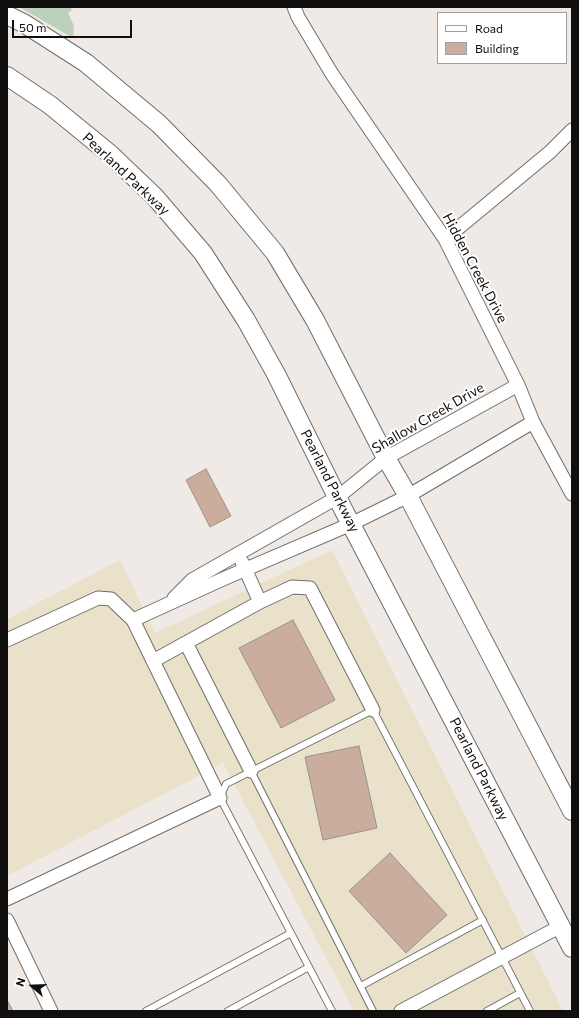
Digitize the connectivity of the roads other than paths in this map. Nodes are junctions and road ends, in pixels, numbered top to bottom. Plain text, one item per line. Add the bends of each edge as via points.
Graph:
1 (294, 7) edge
2 (7, 15) edge
3 (7, 76) edge
4 (572, 130) edge
5 (445, 239) junction
6 (518, 386) junction
7 (533, 422) junction
8 (386, 458) junction
9 (572, 494) edge
10 (408, 496) junction
11 (338, 497) junction
12 (351, 524) junction
13 (238, 553) junction
14 (245, 570) junction
15 (260, 602) junction
16 (168, 604) junction
17 (133, 620) junction
18 (7, 640) edge
19 (186, 643) junction
20 (153, 661) junction
21 (373, 710) junction
22 (251, 772) junction
23 (220, 798) junction
24 (572, 811) edge
25 (7, 899) edge
26 (7, 920) edge
27 (483, 920) junction
28 (566, 925) edge
29 (291, 933) junction
30 (572, 948) edge
31 (502, 957) junction
32 (309, 968) junction
33 (361, 986) junction
34 (520, 993) junction
35 (51, 1011) edge
36 (146, 1011) edge
37 (228, 1011) edge
38 (332, 1011) edge
39 (373, 1011) edge
40 (401, 1011) edge
41 (487, 1011) edge
42 (530, 1011) edge

1 - 5 street, Hidden Creek Drive via 332,74
2 - 8 main road via 86,63 159,124 218,184 275,253 315,320
3 - 11 main road, Pearland Parkway via 50,105 110,154 155,197 204,254 246,320 276,374
4 - 5 street via 550,152
5 - 6 street, Hidden Creek Drive
6 - 7 street, Hidden Creek Drive
6 - 8 street, Shallow Creek Drive
7 - 9 street, Hidden Creek Drive
7 - 10 street
8 - 10 main road
8 - 11 street, Shallow Creek Drive
10 - 12 street
10 - 24 main road
11 - 12 main road, Pearland Parkway
11 - 13 street, Shallow Creek Drive
12 - 14 street
12 - 28 main road, Pearland Parkway
13 - 14 street
13 - 16 street, Shallow Creek Drive via 192,580
14 - 15 street
14 - 16 street
15 - 19 street
15 - 21 street via 292,587 310,588
16 - 17 street
17 - 18 street via 111,599 98,598
17 - 20 street
19 - 20 street
19 - 22 street
20 - 23 street
21 - 22 lane
21 - 27 lane
22 - 23 lane via 226,784
22 - 33 lane
23 - 25 street
23 - 29 lane
26 - 35 street
27 - 31 lane
27 - 33 lane
28 - 30 main road, Pearland Parkway
28 - 31 street
29 - 32 lane
29 - 36 lane
31 - 34 lane
31 - 40 street
32 - 37 lane
32 - 38 lane
33 - 39 lane
34 - 41 lane
34 - 42 lane

